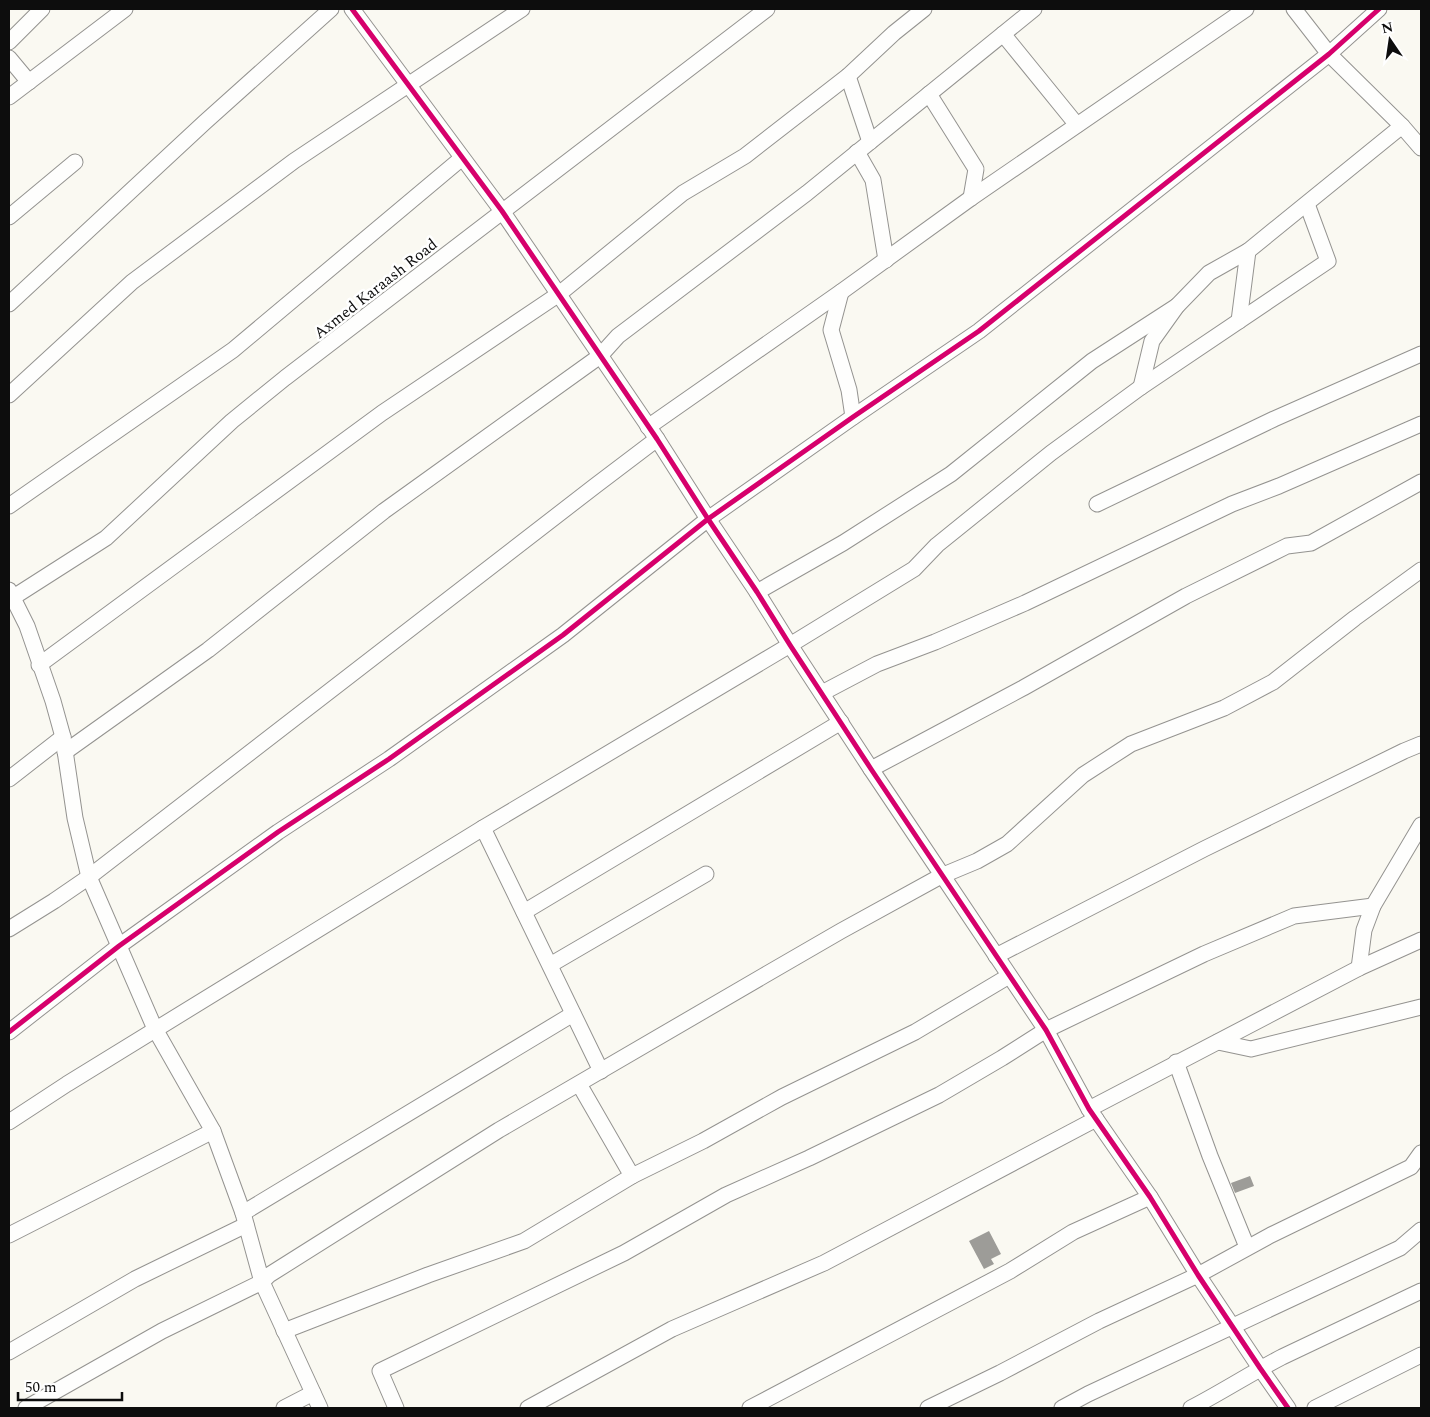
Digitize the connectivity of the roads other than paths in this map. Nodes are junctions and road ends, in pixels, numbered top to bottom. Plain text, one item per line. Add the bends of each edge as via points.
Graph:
1 (42, 9) edge
2 (125, 9) edge
3 (331, 9) edge
4 (352, 9) edge
5 (522, 9) edge
6 (767, 9) edge
7 (924, 9) edge
8 (1034, 9) edge
9 (1246, 9) edge
10 (1294, 9) edge
11 (1378, 9) edge
12 (1003, 34) junction
13 (9, 42) edge
14 (1329, 54) junction
15 (9, 58) edge
16 (848, 76) junction
17 (28, 82) junction
18 (408, 86) junction
19 (930, 94) junction
20 (9, 97) edge
21 (1077, 125) junction
22 (1402, 126) junction
23 (870, 142) junction
24 (1421, 148) edge
25 (857, 152) junction
26 (462, 158) junction
27 (75, 162) dead end
28 (970, 198) junction
29 (1307, 204) junction
30 (502, 211) junction
31 (9, 218) edge
32 (1248, 251) junction
33 (886, 260) junction
34 (841, 292) junction
35 (559, 294) junction
36 (9, 304) edge
37 (1176, 306) junction
38 (1239, 321) junction
39 (1421, 354) edge
40 (600, 356) junction
41 (1141, 387) junction
42 (9, 395) edge
43 (853, 417) junction
44 (1421, 424) edge
45 (648, 426) junction
46 (657, 439) junction
47 (1421, 482) edge
48 (1097, 504) dead end
49 (9, 506) edge
50 (708, 520) junction
51 (1421, 570) edge
52 (757, 592) junction
53 (10, 595) edge
54 (790, 645) junction
55 (40, 665) junction
56 (822, 693) junction
57 (841, 722) junction
58 (1421, 744) edge
59 (64, 745) junction
60 (871, 769) junction
61 (9, 779) edge
62 (1421, 825) edge
63 (484, 828) junction
64 (706, 874) dead end
65 (942, 876) junction
66 (89, 877) junction
67 (1373, 906) junction
68 (524, 912) junction
69 (9, 929) edge
70 (1421, 940) edge
71 (118, 946) junction
72 (996, 956) junction
73 (550, 965) junction
74 (1359, 968) junction
75 (1009, 976) junction
76 (1421, 1006) edge
77 (573, 1014) junction
78 (155, 1029) junction
79 (1046, 1030) junction
80 (9, 1032) edge
81 (1218, 1042) junction
82 (1176, 1062) junction
83 (601, 1071) junction
84 (579, 1084) junction
85 (1092, 1114) junction
86 (9, 1122) edge
87 (213, 1131) junction
88 (1421, 1153) edge
89 (632, 1176) junction
90 (1150, 1197) junction
91 (244, 1219) junction
92 (1421, 1230) edge
93 (9, 1235) edge
94 (1247, 1248) junction
95 (1198, 1275) junction
96 (262, 1282) junction
97 (1421, 1292) edge
98 (1232, 1327) junction
99 (284, 1330) junction
100 (9, 1352) edge
101 (1421, 1355) edge
102 (1260, 1368) junction
103 (313, 1393) junction
104 (26, 1408) edge
105 (284, 1408) edge
106 (320, 1408) edge
107 (396, 1408) edge
108 (528, 1408) edge
109 (750, 1408) edge
110 (928, 1408) edge
111 (1062, 1408) edge
112 (1190, 1408) edge
113 (1288, 1408) edge
114 (1315, 1408) edge

1 - 13 street
2 - 17 street
3 - 36 street
4 - 18 street
5 - 18 street
6 - 30 street, Axmed Karaash Road
7 - 16 street
8 - 12 street
9 - 21 street
10 - 14 street
11 - 14 street
12 - 19 street
12 - 21 street
14 - 22 street
14 - 43 street via 979,331
15 - 17 street
16 - 23 street
16 - 35 street via 744,156 683,194
17 - 20 street
18 - 26 street
18 - 42 street via 294,161 132,282
19 - 23 street
19 - 28 street via 976,169
21 - 28 street
22 - 24 street
22 - 29 street
23 - 25 street
25 - 33 street via 873,180
25 - 40 street via 618,336
26 - 30 street
26 - 49 street via 233,350
27 - 31 street
28 - 33 street
29 - 32 street
29 - 38 street via 1328,262
30 - 35 street
30 - 53 street, Axmed Karaash Road via 232,420 106,538
32 - 37 street via 1210,273
32 - 38 street
33 - 34 street
34 - 43 street via 831,330 849,390
34 - 45 street
35 - 40 street
35 - 55 street via 382,413
37 - 41 street via 1152,341
37 - 52 street via 1092,361 951,474 843,544
38 - 41 street
39 - 48 street via 1274,419
40 - 45 street
40 - 59 street via 384,511 208,650
41 - 54 street via 1051,453 937,545 914,569
43 - 50 street
44 - 56 street via 1232,504 1026,603 877,664
45 - 46 street
46 - 50 street
46 - 66 street
47 - 60 street via 1311,542 1287,546 1186,596
50 - 52 street
50 - 71 street via 563,636
51 - 65 street via 1273,682 1224,708 1131,744 1083,775 1007,844
52 - 54 street
53 - 55 street
54 - 56 street
54 - 63 street
55 - 59 street
56 - 57 street
57 - 60 street
57 - 68 street
58 - 72 street
59 - 61 street
59 - 66 street via 75,818
60 - 65 street
62 - 67 street
63 - 68 street
63 - 78 street
64 - 73 street
65 - 72 street
65 - 83 street
66 - 69 street
66 - 71 street
67 - 74 street via 1364,930
67 - 79 street via 1294,916 1204,954
68 - 73 street
70 - 74 street
71 - 78 street
71 - 80 street
72 - 75 street
73 - 77 street
74 - 81 street
75 - 79 street
75 - 89 street via 916,1032
76 - 81 street via 1251,1048
77 - 83 street
77 - 91 street
78 - 86 street
78 - 87 street
79 - 85 street
79 - 107 street via 939,1095 726,1196 624,1253 380,1370
81 - 82 street
82 - 85 street
82 - 94 street
83 - 84 street
84 - 89 street
84 - 96 street via 483,1141
85 - 90 street
85 - 108 street via 824,1263 672,1329
87 - 91 street
87 - 93 street
88 - 94 street via 1411,1167
89 - 99 street via 524,1241
90 - 95 street
90 - 109 street via 1073,1232 1010,1271
91 - 96 street
91 - 100 street
92 - 98 street via 1400,1248
94 - 95 street
95 - 98 street
95 - 110 street
96 - 99 street
96 - 104 street via 162,1331
97 - 102 street
98 - 102 street
98 - 111 street
99 - 103 street
101 - 114 street
102 - 112 street
102 - 113 street
103 - 105 street
103 - 106 street

